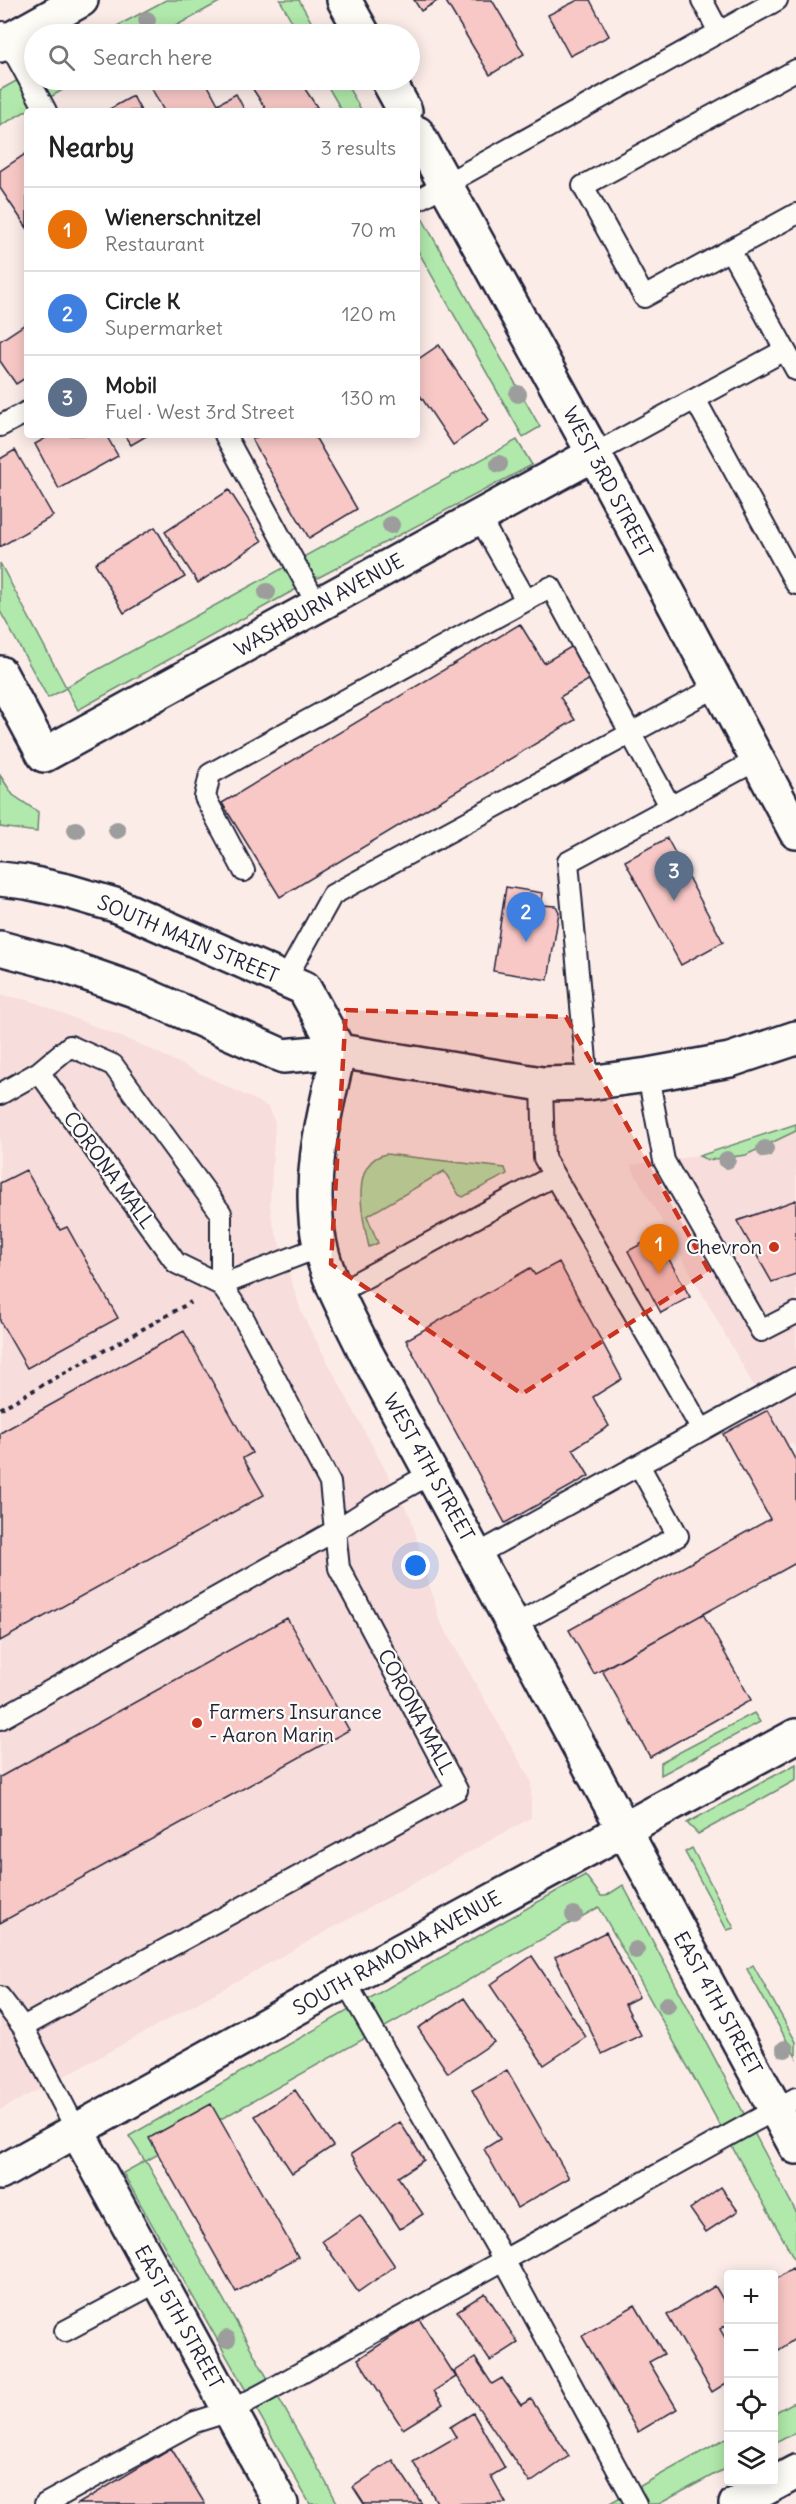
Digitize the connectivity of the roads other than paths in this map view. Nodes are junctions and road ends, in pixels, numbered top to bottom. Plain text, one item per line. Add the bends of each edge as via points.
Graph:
1 (81, 0) edge
2 (344, 0) edge
3 (702, 0) edge
4 (777, 0) edge
5 (30, 24) edge
6 (357, 24) edge
7 (24, 27) edge
8 (719, 32) junction
9 (2, 37) edge
10 (796, 70) edge
11 (24, 74) edge
12 (34, 90) edge
13 (393, 90) edge
14 (44, 108) edge
15 (403, 108) edge
16 (420, 138) edge
17 (445, 184) junction
18 (420, 198) edge
19 (796, 214) edge
20 (730, 250) junction
21 (785, 350) junction
22 (796, 370) edge
23 (695, 399) junction
24 (24, 414) edge
25 (0, 426) edge
26 (227, 438) edge
27 (594, 454) junction
28 (479, 518) junction
29 (796, 584) edge
30 (526, 600) junction
31 (318, 606) junction
32 (0, 673) edge
33 (718, 686) junction
34 (9, 709) edge
35 (631, 734) junction
36 (757, 760) junction
37 (670, 806) junction
38 (796, 832) edge
39 (244, 871) dead end
40 (0, 879) edge
41 (0, 948) edge
42 (285, 980) junction
43 (796, 1038) edge
44 (339, 1051) junction
45 (39, 1072) junction
46 (648, 1075) junction
47 (588, 1083) junction
48 (542, 1084) junction
49 (0, 1094) edge
50 (552, 1176) junction
51 (320, 1247) junction
52 (221, 1285) junction
53 (337, 1293) junction
54 (796, 1313) edge
55 (796, 1378) edge
56 (702, 1430) junction
57 (639, 1465) junction
58 (432, 1473) junction
59 (336, 1530) junction
60 (476, 1555) junction
61 (514, 1625) junction
62 (0, 1719) edge
63 (796, 1736) edge
64 (623, 1830) junction
65 (639, 1859) joint
66 (345, 1981) junction
67 (0, 1997) edge
68 (23, 2027) junction
69 (786, 2104) edge
70 (77, 2131) junction
71 (796, 2147) edge
72 (0, 2173) edge
73 (504, 2260) junction
74 (159, 2281) junction
75 (65, 2331) dead end
76 (230, 2411) junction
77 (796, 2472) edge
78 (45, 2504) edge
79 (281, 2504) edge
80 (636, 2504) edge
81 (736, 2504) edge

1 - 5 street
2 - 6 street
3 - 8 lane
4 - 8 lane
7 - 9 street
8 - 17 lane
9 - 11 lane
10 - 20 lane via 584,186 645,297
12 - 14 lane
13 - 15 street
16 - 17 street, WEST 3RD STREET
17 - 18 lane
17 - 27 street, WEST 3RD STREET
19 - 20 lane
20 - 21 lane
21 - 22 lane
21 - 23 lane
23 - 27 lane
23 - 29 lane
24 - 25 lane
26 - 31 lane
27 - 28 street, WASHBURN AVENUE
27 - 33 street, WEST 3RD STREET
28 - 30 lane
28 - 31 street, WASHBURN AVENUE
30 - 35 lane via 551,586
30 - 39 lane via 210,774 205,797
31 - 34 street, WASHBURN AVENUE via 44,755
32 - 34 street
33 - 35 lane
33 - 36 street, WEST 3RD STREET
35 - 37 lane
35 - 42 lane via 332,895
36 - 37 lane
36 - 38 street, WEST 3RD STREET
37 - 47 lane via 568,862
40 - 42 street, SOUTH MAIN STREET via 67,891 115,905
41 - 44 street via 134,990 283,1056
42 - 44 street, SOUTH MAIN STREET via 304,988
43 - 46 street via 730,1059
44 - 48 street
44 - 51 street, WEST 4TH STREET via 316,1160 314,1210
45 - 49 lane
45 - 52 lane, CORONA MALL via 176,1263
45 - 52 lane via 70,1046 112,1065 221,1214
46 - 47 street
46 - 54 lane via 664,1161 761,1331
47 - 48 street
48 - 50 lane via 544,1158
50 - 53 lane
50 - 56 lane
51 - 52 lane
51 - 53 street, WEST 4TH STREET
52 - 59 lane, CORONA MALL via 243,1317 330,1483
53 - 58 street, WEST 4TH STREET
55 - 56 lane
56 - 57 lane
57 - 60 lane
57 - 61 lane via 678,1536
58 - 59 lane
58 - 60 street, WEST 4TH STREET
59 - 62 lane
59 - 68 lane, CORONA MALL via 339,1568 457,1790
60 - 61 street, WEST 4TH STREET
61 - 64 street, WEST 4TH STREET
63 - 64 street, SOUTH RAMONA AVENUE
64 - 65 street, WEST 4TH STREET
64 - 66 street, SOUTH RAMONA AVENUE
65 - 69 street, EAST 4TH STREET
66 - 70 street, SOUTH RAMONA AVENUE
66 - 73 lane
67 - 68 lane
68 - 70 lane
69 - 71 street, EAST 4TH STREET
69 - 73 lane
70 - 72 street, SOUTH RAMONA AVENUE
70 - 74 street, EAST 5TH STREET
73 - 76 lane
73 - 80 lane
74 - 75 lane
74 - 76 street, EAST 5TH STREET
76 - 78 lane via 195,2422
76 - 79 street, EAST 5TH STREET
77 - 81 street

